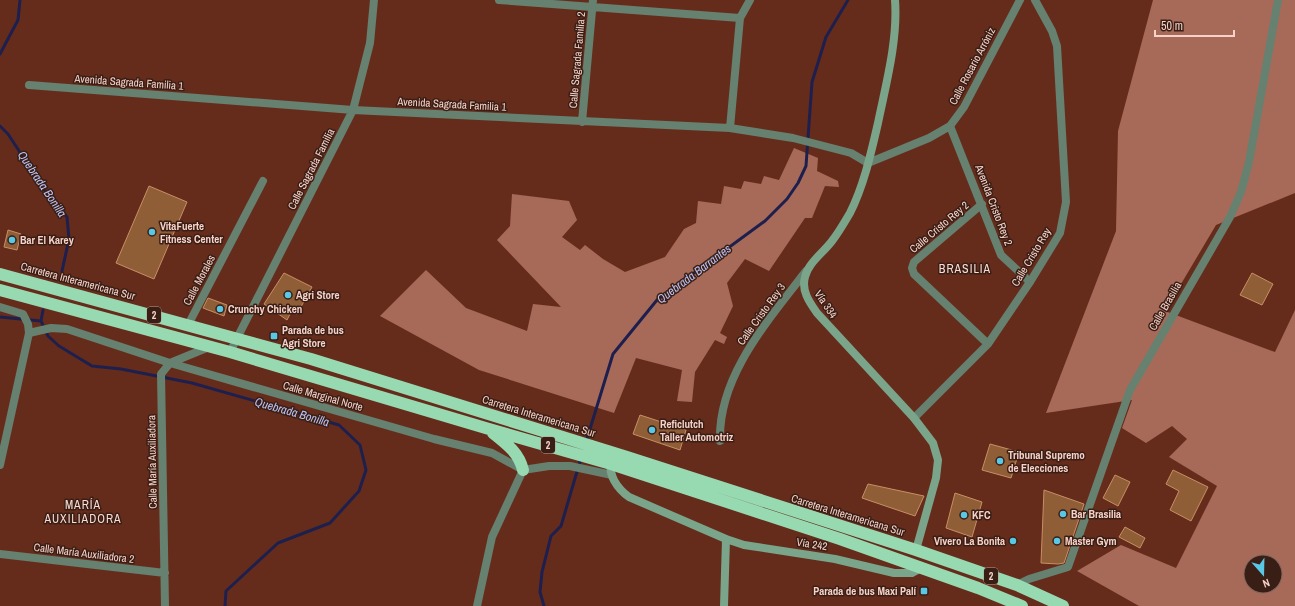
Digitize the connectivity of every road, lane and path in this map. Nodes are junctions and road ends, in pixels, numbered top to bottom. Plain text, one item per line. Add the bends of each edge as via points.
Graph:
1 (374, 0) edge
2 (498, 0) edge
3 (750, 0) edge
4 (895, 0) edge
5 (1020, 0) edge
6 (1034, 0) edge
7 (1278, 0) edge
8 (593, 4) edge
9 (740, 18) junction
10 (29, 85) dead end
11 (353, 110) junction
12 (582, 122) junction
13 (950, 126) junction
14 (730, 128) junction
15 (868, 163) junction
16 (263, 181) dead end
17 (982, 204) junction
18 (807, 270) junction
19 (0, 274) edge
20 (1030, 282) junction
21 (0, 290) edge
22 (0, 307) edge
23 (188, 325) junction
24 (29, 333) junction
25 (239, 338) junction
26 (988, 344) junction
27 (209, 347) junction
28 (230, 352) junction
29 (170, 363) junction
30 (914, 418) junction
31 (489, 430) junction
32 (720, 441) dead end
33 (627, 457) junction
34 (0, 465) edge
35 (611, 469) junction
36 (523, 470) junction
37 (726, 539) junction
38 (864, 547) junction
39 (916, 550) junction
40 (0, 554) edge
41 (921, 568) junction
42 (934, 572) junction
43 (166, 573) junction
44 (946, 576) junction
45 (1017, 585) junction
46 (1049, 599) junction
47 (165, 606) edge
48 (478, 606) edge
49 (724, 606) edge
50 (1022, 606) edge
51 (1063, 606) edge

1 - 11 street, Calle Sagrada Familia via 370,43
2 - 8 street
3 - 9 street
4 - 15 street via 893,41 884,95
5 - 13 street, Calle Rosario Arróniz via 964,107
6 - 20 street, Calle Cristo Rey via 1052,31 1057,46 1066,202 1060,233
7 - 45 street, Calle Brasilia via 1249,162 1230,217 1130,390 1068,567
8 - 9 street
8 - 12 street, Calle Sagrada Familia 2
9 - 14 street
10 - 11 street, Avenida Sagrada Familia 1
11 - 12 street, Avenida Sagrada Familia 1
11 - 25 street, Calle Sagrada Familia
12 - 14 street, Avenida Sagrada Familia 1
13 - 15 street, Calle Rosario Arróniz via 930,138
13 - 17 street, Avenida Cristo Rey 2
14 - 15 street, Avenida Sagrada Familia 1 via 851,152
15 - 18 street via 855,203 843,226
16 - 23 street, Calle Morales
17 - 20 street, Avenida Cristo Rey 2 via 1001,255
17 - 26 street, Calle Cristo Rey 2 via 914,262 912,268 914,274
18 - 30 street, Vía 334 via 804,288 817,313
18 - 32 street, Calle Cristo Rey 3 via 751,343 725,405
19 - 23 highway, Carretera Interamericana Sur / 2
20 - 26 street, Calle Cristo Rey
21 - 27 highway, 2
22 - 24 street via 19,312 26,318
23 - 25 highway, Carretera Interamericana Sur / 2
24 - 29 street, Calle Marginal Norte via 51,328 67,329
24 - 34 street
25 - 28 street, Calle Sagrada Familia
25 - 33 highway, Carretera Interamericana Sur / 2
26 - 30 street, Calle Cristo Rey
27 - 28 highway, 2
27 - 29 street
28 - 31 highway, 2
29 - 36 street, Calle Marginal Norte via 434,439 492,453
29 - 43 street, Calle María Auxiliadora via 162,374 161,385
30 - 39 street, Vía 334 via 932,443 938,460 932,494
31 - 35 highway, 2
31 - 36 highway via 511,446 521,460
33 - 35 street via 614,459
33 - 39 highway, Carretera Interamericana Sur / 2
35 - 36 street via 549,466
35 - 37 street, Vía 242 via 620,490 629,497
35 - 38 highway, 2
36 - 48 street via 492,537
37 - 41 street, Vía 242 via 744,545 835,559 894,573 912,573
37 - 49 street
38 - 39 highway via 891,551
38 - 41 highway, 2
39 - 42 highway
39 - 45 highway, Carretera Interamericana Sur / 2
40 - 43 street, Calle María Auxiliadora 2
41 - 42 highway, 2
42 - 44 highway, 2
43 - 47 street, Calle María Auxiliadora
44 - 46 highway via 958,575
44 - 50 highway, 2
45 - 46 highway, Carretera Interamericana Sur / 2
46 - 51 highway, Carretera Interamericana Sur / 2

